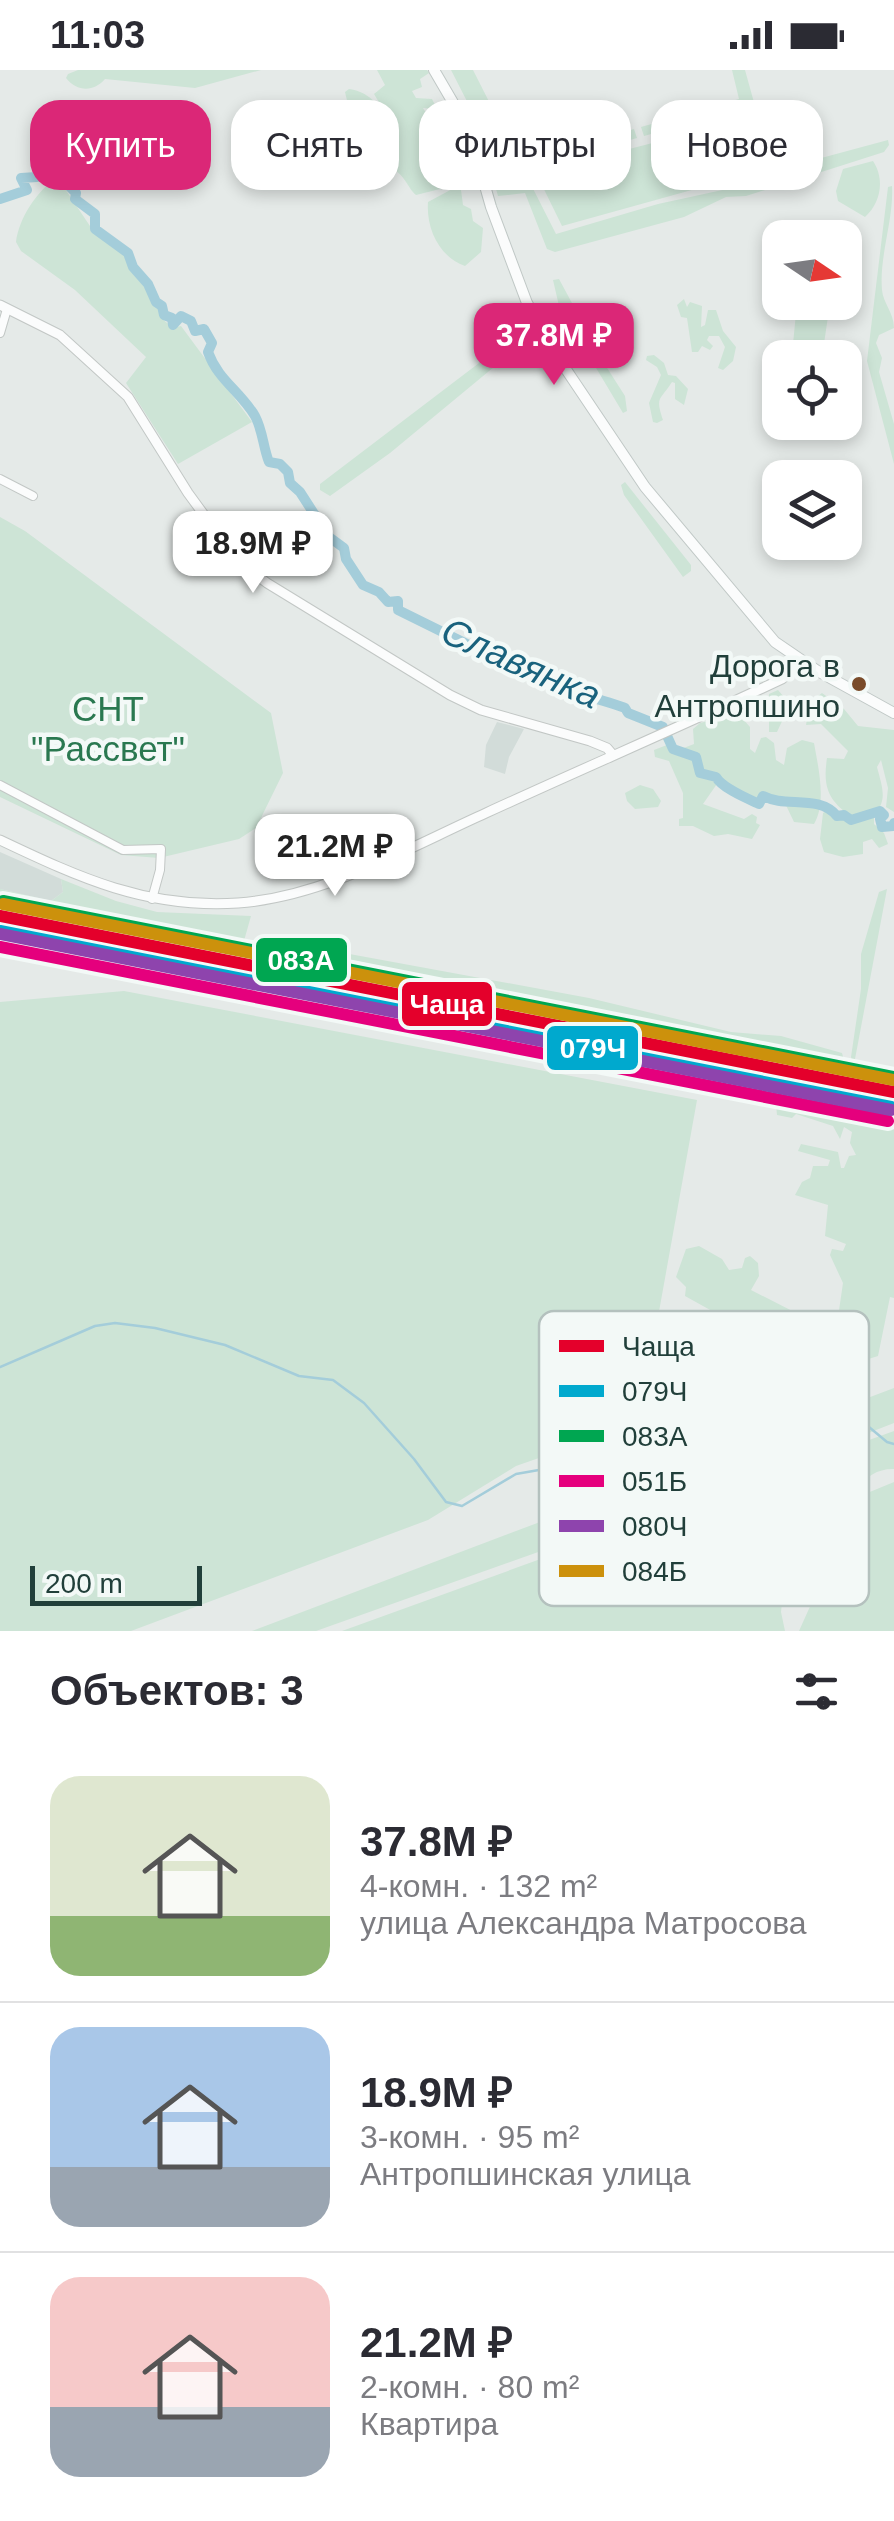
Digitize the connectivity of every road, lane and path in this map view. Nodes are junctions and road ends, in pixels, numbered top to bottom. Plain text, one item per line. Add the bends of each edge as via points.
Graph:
1 (434, 70) edge
2 (4, 307) edge
3 (0, 333) edge
4 (0, 479) edge
5 (33, 496) dead end
6 (804, 662) junction
7 (894, 712) edge
8 (614, 755) junction
9 (0, 786) edge
10 (0, 840) edge
11 (152, 899) junction

1 - 6 main road via 469,130 508,256 553,350 700,556 757,624
2 - 3 street
2 - 8 street via 60,335 128,397 237,560 450,695
4 - 5 street
6 - 7 main road
6 - 8 street via 782,680
8 - 11 street via 306,889 238,903
9 - 11 street via 122,850 161,849
10 - 11 street via 90,882

